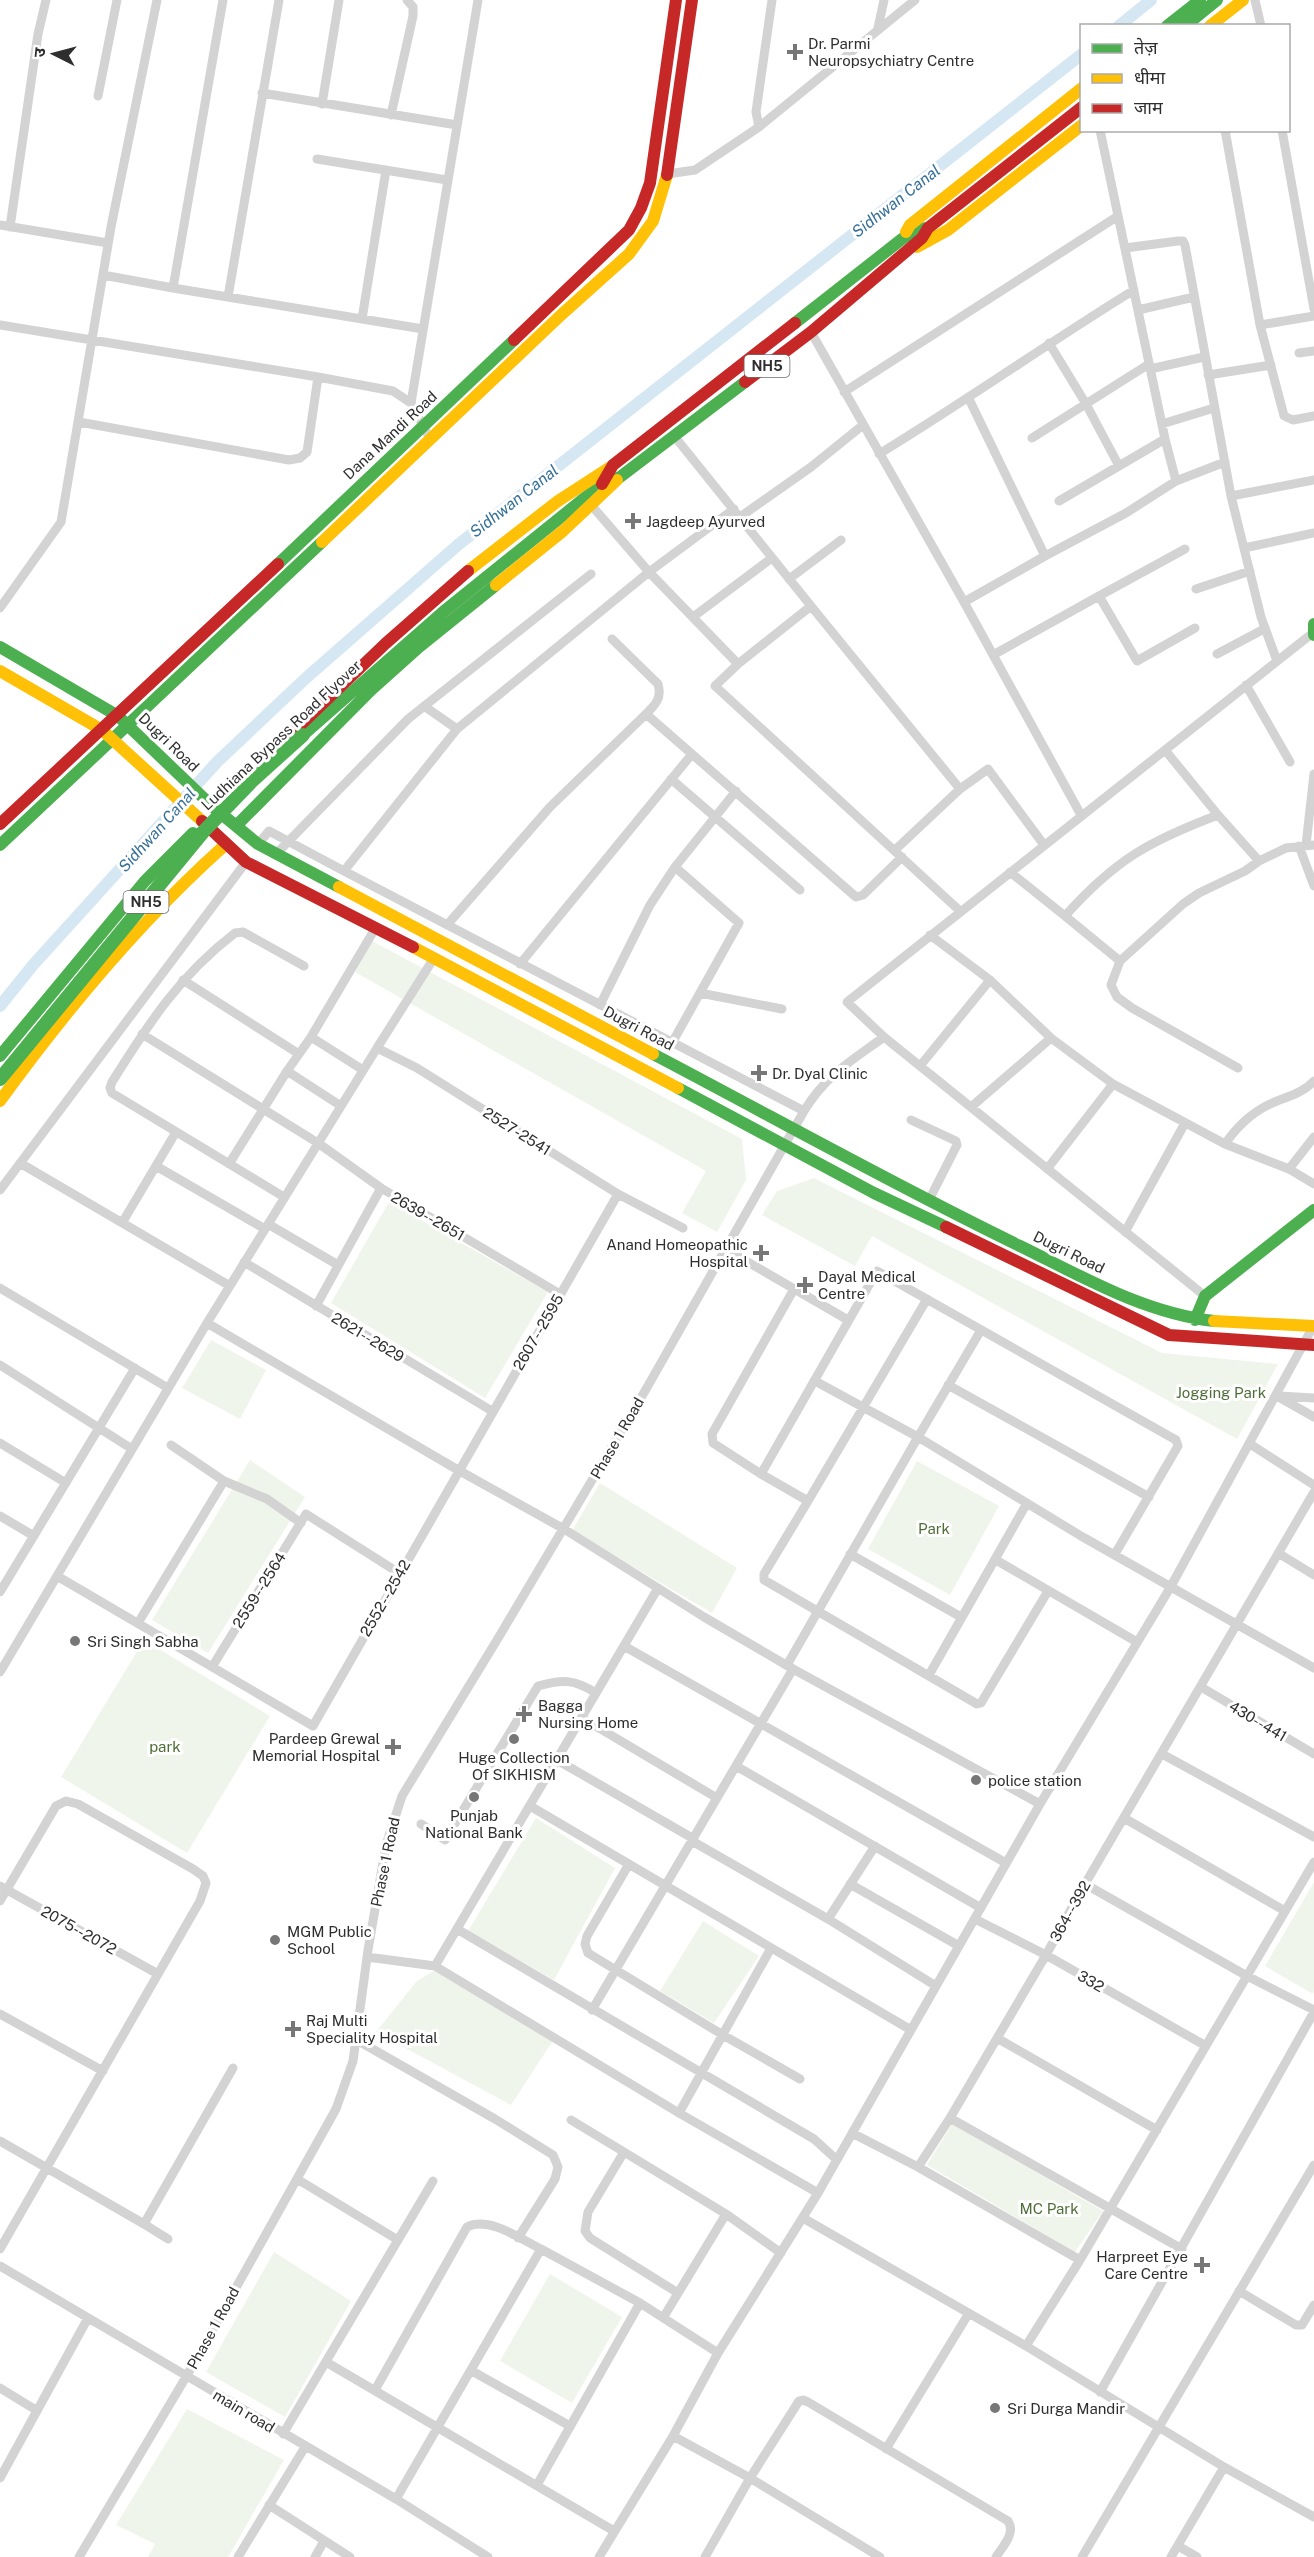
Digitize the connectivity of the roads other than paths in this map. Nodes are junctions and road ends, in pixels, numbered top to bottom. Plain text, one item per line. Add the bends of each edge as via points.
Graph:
1 (46, 0) edge
2 (117, 0) edge
3 (157, 0) edge
4 (222, 0) edge
5 (279, 0) edge
6 (339, 0) edge
7 (407, 0) edge
8 (478, 0) edge
9 (676, 0) edge
10 (692, 0) edge
11 (772, 0) edge
12 (884, 0) edge
13 (915, 0) edge
14 (1200, 0) edge
15 (1217, 0) edge
16 (1243, 0) edge
17 (1255, 0) edge
18 (1170, 24) edge
19 (1187, 24) edge
20 (1213, 24) edge
21 (1261, 24) edge
22 (878, 28) junction
23 (1080, 90) edge
24 (262, 93) junction
25 (98, 96) dead end
26 (322, 104) junction
27 (1080, 109) edge
28 (391, 115) junction
29 (457, 125) junction
30 (759, 127) junction
31 (1080, 127) edge
32 (1100, 132) edge
33 (1225, 132) edge
34 (1282, 132) edge
35 (317, 159) dead end
36 (654, 159) junction
37 (668, 168) junction
38 (386, 170) junction
39 (447, 180) junction
40 (1118, 216) junction
41 (5, 226) edge
42 (108, 243) junction
43 (906, 244) junction
44 (1125, 248) junction
45 (103, 274) junction
46 (173, 288) junction
47 (1134, 290) junction
48 (228, 297) junction
49 (1194, 297) junction
50 (1314, 309) edge
51 (1138, 310) junction
52 (1314, 316) edge
53 (362, 319) junction
54 (0, 325) edge
55 (1260, 325) junction
56 (423, 329) junction
57 (811, 332) junction
58 (93, 339) junction
59 (1049, 343) junction
60 (1314, 351) edge
61 (1299, 353) dead end
62 (1204, 357) junction
63 (1270, 365) junction
64 (1149, 367) junction
65 (1208, 375) junction
66 (318, 376) junction
67 (844, 392) junction
68 (969, 399) junction
69 (411, 403) junction
70 (1086, 404) junction
71 (1214, 408) junction
72 (1314, 416) edge
73 (79, 422) junction
74 (1162, 424) junction
75 (863, 425) junction
76 (427, 433) junction
77 (675, 437) junction
78 (1032, 438) dead end
79 (1165, 439) junction
80 (879, 454) junction
81 (1225, 462) junction
82 (1119, 466) junction
83 (617, 471) junction
84 (1314, 480) edge
85 (1176, 481) junction
86 (1231, 496) junction
87 (1059, 501) dead end
88 (592, 506) junction
89 (737, 513) junction
90 (1314, 533) edge
91 (841, 540) dead end
92 (1244, 548) junction
93 (1185, 549) dead end
94 (1045, 556) junction
95 (772, 558) junction
96 (649, 572) junction
97 (1250, 572) junction
98 (591, 574) dead end
99 (789, 579) junction
100 (1196, 589) dead end
101 (1099, 596) junction
102 (964, 602) junction
103 (811, 606) junction
104 (0, 608) edge
105 (693, 617) junction
106 (1195, 628) dead end
107 (1264, 630) junction
108 (1314, 631) edge
109 (612, 639) dead end
110 (0, 647) edge
111 (1217, 654) dead end
112 (993, 655) junction
113 (1277, 661) junction
114 (738, 664) junction
115 (0, 671) edge
116 (1246, 685) junction
117 (424, 706) junction
118 (646, 714) junction
119 (124, 721) junction
120 (457, 729) junction
121 (102, 730) junction
122 (113, 740) junction
123 (1165, 750) junction
124 (692, 754) junction
125 (1290, 762) dead end
126 (1314, 774) edge
127 (671, 779) junction
128 (1314, 779) edge
129 (960, 789) junction
130 (736, 791) junction
131 (214, 808) junction
132 (1081, 815) junction
133 (1218, 815) junction
134 (715, 817) junction
135 (201, 822) junction
136 (0, 824) edge
137 (236, 826) junction
138 (289, 841) junction
139 (258, 844) junction
140 (0, 845) edge
141 (225, 845) junction
142 (1044, 845) junction
143 (1306, 846) edge
144 (899, 853) junction
145 (276, 854) junction
146 (1259, 861) junction
147 (246, 862) junction
148 (675, 867) junction
149 (344, 871) junction
150 (1010, 872) junction
151 (1314, 886) edge
152 (800, 890) dead end
153 (960, 911) junction
154 (1065, 916) junction
155 (447, 926) junction
156 (376, 927) junction
157 (930, 934) junction
158 (434, 958) junction
159 (1120, 961) junction
160 (520, 964) junction
161 (304, 966) dead end
162 (183, 980) junction
163 (990, 980) junction
164 (700, 993) junction
165 (600, 1005) junction
166 (782, 1009) dead end
167 (142, 1034) junction
168 (311, 1037) junction
169 (884, 1037) junction
170 (1051, 1038) junction
171 (672, 1043) junction
172 (377, 1048) junction
173 (299, 1054) junction
174 (0, 1056) edge
175 (920, 1066) junction
176 (1238, 1068) dead end
177 (363, 1070) junction
178 (287, 1071) junction
179 (0, 1079) edge
180 (1314, 1081) edge
181 (1113, 1084) junction
182 (0, 1101) edge
183 (341, 1106) junction
184 (971, 1107) junction
185 (264, 1109) junction
186 (804, 1111) junction
187 (911, 1120) dead end
188 (1185, 1122) junction
189 (795, 1130) junction
190 (176, 1132) junction
191 (1314, 1137) edge
192 (318, 1143) junction
193 (1225, 1144) junction
194 (786, 1146) junction
195 (20, 1163) junction
196 (229, 1164) junction
197 (156, 1166) junction
198 (1047, 1169) junction
199 (1289, 1169) junction
200 (1314, 1184) edge
201 (381, 1188) junction
202 (0, 1190) edge
203 (618, 1194) junction
204 (285, 1197) junction
205 (929, 1200) junction
206 (1314, 1210) edge
207 (122, 1223) junction
208 (267, 1226) junction
209 (683, 1228) dead end
210 (1125, 1232) junction
211 (727, 1250) junction
212 (244, 1262) junction
213 (338, 1265) junction
214 (230, 1286) junction
215 (0, 1288) edge
216 (794, 1289) junction
217 (560, 1293) junction
218 (1205, 1296) junction
219 (927, 1299) junction
220 (316, 1306) junction
221 (848, 1320) junction
222 (1195, 1320) junction
223 (207, 1323) junction
224 (1314, 1326) edge
225 (981, 1330) junction
226 (1310, 1345) edge
227 (0, 1365) edge
228 (135, 1368) junction
229 (815, 1381) junction
230 (948, 1385) junction
231 (168, 1388) junction
232 (1277, 1396) junction
233 (1314, 1398) edge
234 (865, 1408) junction
235 (492, 1411) junction
236 (1314, 1416) edge
237 (100, 1427) junction
238 (918, 1437) junction
239 (0, 1443) edge
240 (1250, 1444) junction
241 (171, 1446) dead end
242 (132, 1449) junction
243 (458, 1470) junction
244 (761, 1474) junction
245 (224, 1481) junction
246 (66, 1483) junction
247 (1314, 1485) edge
248 (1314, 1492) edge
249 (1149, 1497) junction
250 (808, 1501) junction
251 (1027, 1503) junction
252 (0, 1516) edge
253 (303, 1518) junction
254 (564, 1529) junction
255 (34, 1536) junction
256 (1278, 1553) junction
257 (850, 1554) junction
258 (1115, 1554) junction
259 (996, 1560) junction
260 (399, 1573) junction
261 (1314, 1575) edge
262 (57, 1576) junction
263 (1170, 1587) junction
264 (658, 1588) junction
265 (1047, 1591) junction
266 (0, 1592) edge
267 (819, 1610) junction
268 (961, 1617) junction
269 (138, 1623) junction
270 (1236, 1623) junction
271 (1137, 1642) junction
272 (624, 1646) junction
273 (212, 1667) junction
274 (790, 1667) junction
275 (1314, 1668) edge
276 (0, 1672) edge
277 (929, 1675) junction
278 (1201, 1687) junction
279 (596, 1693) junction
280 (582, 1718) junction
281 (760, 1724) junction
282 (1162, 1754) junction
283 (1314, 1754) edge
284 (557, 1760) junction
285 (736, 1766) junction
286 (717, 1798) junction
287 (1040, 1804) junction
288 (530, 1806) junction
289 (1124, 1818) junction
290 (421, 1824) dead end
291 (1314, 1837) edge
292 (693, 1840) junction
293 (874, 1846) junction
294 (1314, 1862) edge
295 (1006, 1863) junction
296 (629, 1864) junction
297 (850, 1884) junction
298 (1084, 1884) junction
299 (666, 1886) junction
300 (4, 1888) edge
301 (0, 1901) edge
302 (981, 1908) junction
303 (1285, 1911) junction
304 (828, 1918) junction
305 (975, 1919) junction
306 (457, 1929) junction
307 (959, 1946) junction
308 (771, 1948) junction
309 (1046, 1955) junction
310 (367, 1957) junction
311 (435, 1966) junction
312 (615, 1972) junction
313 (158, 1974) junction
314 (1247, 1976) junction
315 (936, 1986) junction
316 (592, 2010) junction
317 (1314, 2011) edge
318 (0, 2014) edge
319 (911, 2030) junction
320 (723, 2035) junction
321 (997, 2038) junction
322 (355, 2039) junction
323 (1206, 2046) junction
324 (233, 2068) dead end
325 (103, 2071) junction
326 (702, 2073) junction
327 (800, 2079) dead end
328 (679, 2113) junction
329 (950, 2118) junction
330 (571, 2120) dead end
331 (1157, 2130) junction
332 (852, 2133) junction
333 (0, 2141) edge
334 (624, 2152) junction
335 (837, 2160) junction
336 (1314, 2165) edge
337 (918, 2167) junction
338 (46, 2168) junction
339 (297, 2180) junction
340 (433, 2181) dead end
341 (818, 2193) junction
342 (1110, 2209) junction
343 (726, 2214) junction
344 (803, 2218) junction
345 (144, 2224) junction
346 (518, 2238) junction
347 (168, 2239) dead end
348 (398, 2240) junction
349 (541, 2248) junction
350 (0, 2249) edge
351 (1182, 2249) junction
352 (781, 2253) junction
353 (1080, 2260) junction
354 (0, 2266) edge
355 (1239, 2290) junction
356 (678, 2293) junction
357 (640, 2303) junction
358 (1314, 2305) edge
359 (969, 2313) junction
360 (88, 2318) junction
361 (663, 2318) junction
362 (1026, 2346) junction
363 (718, 2353) junction
364 (326, 2362) junction
365 (472, 2371) junction
366 (186, 2377) junction
367 (0, 2388) edge
368 (375, 2390) junction
369 (1100, 2392) junction
370 (36, 2410) junction
371 (570, 2426) junction
372 (439, 2427) junction
373 (1157, 2427) junction
374 (283, 2434) junction
375 (673, 2436) junction
376 (305, 2447) junction
377 (886, 2449) junction
378 (1224, 2467) junction
379 (0, 2478) edge
380 (750, 2478) junction
381 (537, 2485) junction
382 (396, 2499) junction
383 (269, 2505) junction
384 (1314, 2517) edge
385 (614, 2530) junction
386 (324, 2541) junction
387 (1178, 2546) junction
388 (79, 2557) edge
389 (238, 2557) edge
390 (315, 2557) edge
391 (351, 2557) edge
392 (488, 2557) edge
393 (599, 2557) edge
394 (705, 2557) edge
395 (880, 2557) edge
396 (996, 2557) edge
397 (1082, 2557) edge
398 (1171, 2557) edge
399 (1197, 2557) edge

1 - 41 street
2 - 25 street
3 - 42 street
4 - 46 street
5 - 24 street
6 - 26 street
7 - 28 street via 413,7 413,16
8 - 29 street
9 - 36 main road, Dana Mandi Road
10 - 37 main road
11 - 30 street via 756,112
12 - 22 street
13 - 22 street
14 - 18 main road
15 - 19 main road
16 - 20 main road
17 - 21 street
22 - 30 street
23 - 43 main road via 910,225
24 - 26 street
24 - 48 street
26 - 28 street
27 - 43 main road, NH5 via 933,224 922,238
28 - 29 street
29 - 39 street
30 - 37 street via 695,170
31 - 43 main road via 948,230 926,244
32 - 40 street
33 - 55 street
34 - 50 street
35 - 38 street
36 - 37 street
36 - 76 main road, Dana Mandi Road via 650,183 629,230
37 - 76 main road via 653,221 629,254
38 - 39 street
38 - 53 street
39 - 56 street
40 - 44 street
40 - 67 street
41 - 42 street
42 - 45 street
43 - 57 main road, NH5
43 - 83 main road, NH5
44 - 47 street
44 - 49 street via 1183,242
45 - 46 street
45 - 58 street
46 - 48 street
47 - 51 street
47 - 59 street
48 - 53 street
49 - 51 street
49 - 62 street
51 - 64 street
52 - 55 street
53 - 56 street
54 - 58 street
55 - 63 street
56 - 69 street
57 - 67 street
57 - 77 main road, NH5
58 - 66 street
58 - 73 street
59 - 68 street
59 - 70 street
60 - 61 street
62 - 64 street
62 - 65 street
63 - 65 street
63 - 72 street via 1284,416 1293,420
64 - 70 street
64 - 74 street
65 - 71 street
66 - 69 street via 393,391
66 - 73 street via 306,452 300,458 289,460
67 - 75 street
68 - 80 street
68 - 94 street
69 - 76 street
70 - 78 street
70 - 82 street
71 - 74 street
71 - 81 street
73 - 104 street via 61,522
74 - 79 street
75 - 80 street
75 - 89 street via 811,467
76 - 119 main road, Dana Mandi Road
77 - 83 main road, NH5
77 - 89 street
79 - 82 street
79 - 85 street
80 - 102 street
81 - 85 street
81 - 86 street
82 - 87 street
83 - 88 main road
83 - 131 main road via 584,482 442,592
83 - 179 main road, Ludhiana Bypass Road Flyover / NH5, bridge via 416,634 253,780 203,832
84 - 86 street
85 - 94 street
86 - 92 street
88 - 96 street
88 - 137 main road via 392,670
89 - 95 street
89 - 96 street
90 - 92 street
91 - 99 street
92 - 97 street
93 - 101 street
94 - 102 street
95 - 99 street
95 - 105 street
96 - 105 street
96 - 120 street
97 - 100 street
97 - 107 street
98 - 117 street
99 - 103 street
101 - 106 street via 1137,661
101 - 112 street
102 - 112 street
103 - 114 street
103 - 129 street
105 - 114 street
107 - 111 street
107 - 113 street
108 - 113 street
109 - 118 street via 658,684 658,702
110 - 119 main road, Dugri Road
112 - 132 street
113 - 116 street
114 - 144 street via 715,686
115 - 121 main road
116 - 123 street
116 - 125 street
117 - 120 street
117 - 138 street
118 - 124 street
118 - 155 street via 550,807
119 - 121 main road, Dana Mandi Road
119 - 122 main road
119 - 131 main road, Dugri Road
120 - 149 street
121 - 122 main road
121 - 136 main road, Dana Mandi Road
122 - 135 main road
122 - 140 main road
123 - 132 street
123 - 133 street
124 - 127 street
124 - 130 street
126 - 128 street
127 - 134 street
127 - 160 street
128 - 143 street
129 - 142 street via 984,771 991,771
129 - 144 street
130 - 134 street
130 - 144 street via 856,897 863,895
131 - 135 main road
131 - 137 main road, Dugri Road
132 - 142 street
133 - 146 street
133 - 154 street via 1144,847 1116,866
134 - 148 street
134 - 152 street
135 - 141 main road
135 - 174 main road via 145,881
137 - 139 main road, Dugri Road
138 - 139 street via 269,831
138 - 145 street
138 - 149 street
139 - 145 main road, Dugri Road
141 - 147 main road
141 - 182 main road via 148,920
142 - 150 street
143 - 146 street via 1286,848
143 - 151 street
144 - 153 street
145 - 189 main road, Dugri Road
146 - 159 street via 1191,898
147 - 156 main road
147 - 195 street
148 - 164 street via 739,923
148 - 165 street via 650,905
149 - 155 street
150 - 153 street
150 - 154 street
153 - 157 street
154 - 159 street
155 - 160 street
156 - 158 main road
156 - 168 street
157 - 163 street
157 - 169 street via 847,1002
158 - 172 street
158 - 194 main road
159 - 176 street via 1111,985 1117,997
160 - 165 street
161 - 162 street via 243,932 231,937
162 - 167 street
162 - 173 street
163 - 170 street
163 - 175 street
164 - 166 street
164 - 171 street
165 - 171 street
167 - 185 street
167 - 190 street via 110,1091
168 - 173 street
168 - 177 street
169 - 175 street
169 - 186 street, Phase 1 Road via 829,1077
170 - 181 street
170 - 184 street
171 - 186 street
172 - 177 street
172 - 203 street, 2527-2541 via 417,1068
173 - 178 street
175 - 184 street
177 - 183 street
178 - 183 street
178 - 185 street
180 - 193 street via 1301,1092 1253,1114
181 - 188 street
181 - 198 street
183 - 192 street
184 - 198 street
185 - 192 street
185 - 196 street
186 - 189 street, Phase 1 Road
187 - 205 street via 957,1144
188 - 193 street
188 - 210 street
189 - 194 street, Phase 1 Road
189 - 205 main road, Dugri Road
190 - 196 street
190 - 197 street
191 - 199 street
192 - 201 street
192 - 204 street
193 - 199 street
194 - 211 street, Phase 1 Road
194 - 226 main road via 1151,1329 1190,1338
195 - 202 street
195 - 207 street
196 - 204 street
197 - 207 street
197 - 208 street
198 - 210 street
199 - 200 street
201 - 213 street, 2639--2651
201 - 217 street, 2639--2651
203 - 209 street, 2527-2541
203 - 217 street, 2607--2595
204 - 208 street
205 - 222 main road, Dugri Road via 1139,1304
206 - 218 main road
207 - 214 street
208 - 212 street
208 - 213 street
210 - 218 street
211 - 216 street
211 - 254 street, Phase 1 Road
212 - 214 street
212 - 220 street, 2621--2629
213 - 220 street, 2639--2651
214 - 223 street
215 - 228 street
216 - 221 street
216 - 244 street via 712,1434 713,1443
217 - 235 street, 2607--2595
218 - 222 main road
219 - 221 street via 877,1271
219 - 225 street
219 - 234 street
220 - 235 street, 2621--2629
221 - 229 street
222 - 224 main road, Dugri Road
223 - 231 street
223 - 243 street
224 - 226 street
225 - 230 street
225 - 249 street via 1176,1440 1178,1446
226 - 232 street
227 - 237 street
228 - 231 street
228 - 237 street
229 - 234 street
229 - 244 street
230 - 238 street
230 - 249 street
231 - 242 street
232 - 233 street
232 - 236 street
232 - 240 street
234 - 238 street
234 - 250 street
235 - 243 street, 2607--2595
237 - 242 street
237 - 246 street
238 - 251 street
238 - 257 street
239 - 246 street
240 - 247 street
240 - 263 street
241 - 245 street
242 - 262 street
243 - 254 street
243 - 260 street, 2552--2542
244 - 250 street
245 - 253 street
245 - 269 street
246 - 255 street
248 - 256 street, 364--392
249 - 258 street
250 - 267 street via 763,1577
251 - 258 street
251 - 259 street
252 - 255 street
253 - 260 street
253 - 273 street, 2559--2564
254 - 264 street
254 - 310 street, Phase 1 Road via 402,1796 386,1845
255 - 266 street
256 - 261 street
256 - 270 street, 364--392
257 - 267 street
257 - 268 street
258 - 263 street
259 - 265 street
259 - 268 street
260 - 273 street, 2552--2542 via 313,1726
262 - 269 street
262 - 276 street
263 - 270 street
263 - 271 street
264 - 272 street
264 - 274 street
265 - 271 street
265 - 277 street via 979,1704
267 - 274 street
267 - 277 street
268 - 277 street
269 - 273 street
270 - 275 street
270 - 278 street, 364--392
271 - 287 street
272 - 279 street
272 - 281 street
274 - 281 street
274 - 287 street
278 - 282 street, 364--392
278 - 283 street, 430--441
279 - 280 street
279 - 290 street via 580,1683 557,1681 538,1686 445,1840
280 - 284 street
280 - 286 street
281 - 285 street
281 - 295 street
282 - 289 street, 364--392
282 - 291 street
284 - 288 street
284 - 292 street
285 - 286 street
285 - 293 street
286 - 292 street
287 - 295 street
288 - 296 street
288 - 306 street
289 - 298 street, 364--392
289 - 303 street
292 - 299 street
292 - 304 street
293 - 297 street
293 - 302 street
294 - 303 street
295 - 302 street
296 - 299 street
296 - 312 street via 585,1944 588,1953
297 - 304 street
297 - 307 street
298 - 309 street, 364--392
298 - 314 street
299 - 308 street
299 - 312 street
300 - 301 street
300 - 313 street, 2075--2072
300 - 313 street via 56,1806 71,1801 87,1809 203,1876 206,1883 200,1901
302 - 305 street
303 - 314 street
304 - 315 street
305 - 307 street
305 - 309 street, 332
306 - 311 street
306 - 316 street
307 - 315 street
308 - 319 street
308 - 320 street
309 - 321 street, 364--392
309 - 323 street, 332
310 - 311 street
310 - 322 street, Phase 1 Road
311 - 328 street
312 - 316 street
312 - 320 street
313 - 325 street
314 - 317 street
314 - 323 street
315 - 319 street
316 - 326 street
317 - 351 street
318 - 325 street
319 - 332 street
320 - 326 street
320 - 327 street
321 - 329 street, 364--392
321 - 331 street
322 - 339 street, Phase 1 Road via 336,2109
322 - 346 street via 553,2155 558,2167 555,2179
323 - 331 street
324 - 345 street
325 - 338 street
326 - 328 street
326 - 335 street via 814,2139
328 - 341 street
329 - 337 street, 364--392
329 - 342 street
330 - 334 street
331 - 342 street
332 - 335 street
332 - 337 street
333 - 338 street
334 - 343 street
334 - 356 street via 588,2212 585,2231 590,2238
335 - 341 street
336 - 355 street
337 - 353 street
338 - 345 street
338 - 350 street
339 - 348 street
339 - 366 street, Phase 1 Road
340 - 348 street
341 - 344 street
342 - 351 street
342 - 353 street
343 - 352 street
343 - 356 street
344 - 352 street
344 - 359 street
345 - 347 street
346 - 349 street
346 - 368 street via 487,2224 467,2227
348 - 364 street
349 - 357 street
349 - 365 street
351 - 369 street
352 - 363 street
353 - 362 street
354 - 360 street, main road
355 - 358 street via 1296,2325 1302,2325
355 - 373 street
356 - 361 street
357 - 361 street
357 - 371 street
359 - 362 street
359 - 377 street
360 - 366 street, main road
360 - 370 street
361 - 363 street
362 - 369 street
363 - 375 street
364 - 368 street
364 - 374 street
365 - 371 street
365 - 372 street
366 - 374 street, main road
366 - 388 street, Phase 1 Road
367 - 370 street
368 - 372 street
369 - 373 street
370 - 379 street
371 - 381 street
372 - 381 street
372 - 382 street
373 - 378 street
373 - 397 street
374 - 376 street, main road
375 - 380 street
375 - 385 street
376 - 382 street, main road
376 - 383 street
377 - 380 street via 803,2400
377 - 396 street via 1008,2521 1010,2535
378 - 384 street
378 - 387 street
380 - 394 street
380 - 395 street
381 - 385 street
382 - 392 street, main road
383 - 386 street
383 - 389 street
385 - 393 street
386 - 390 street
386 - 391 street
387 - 398 street
387 - 399 street

